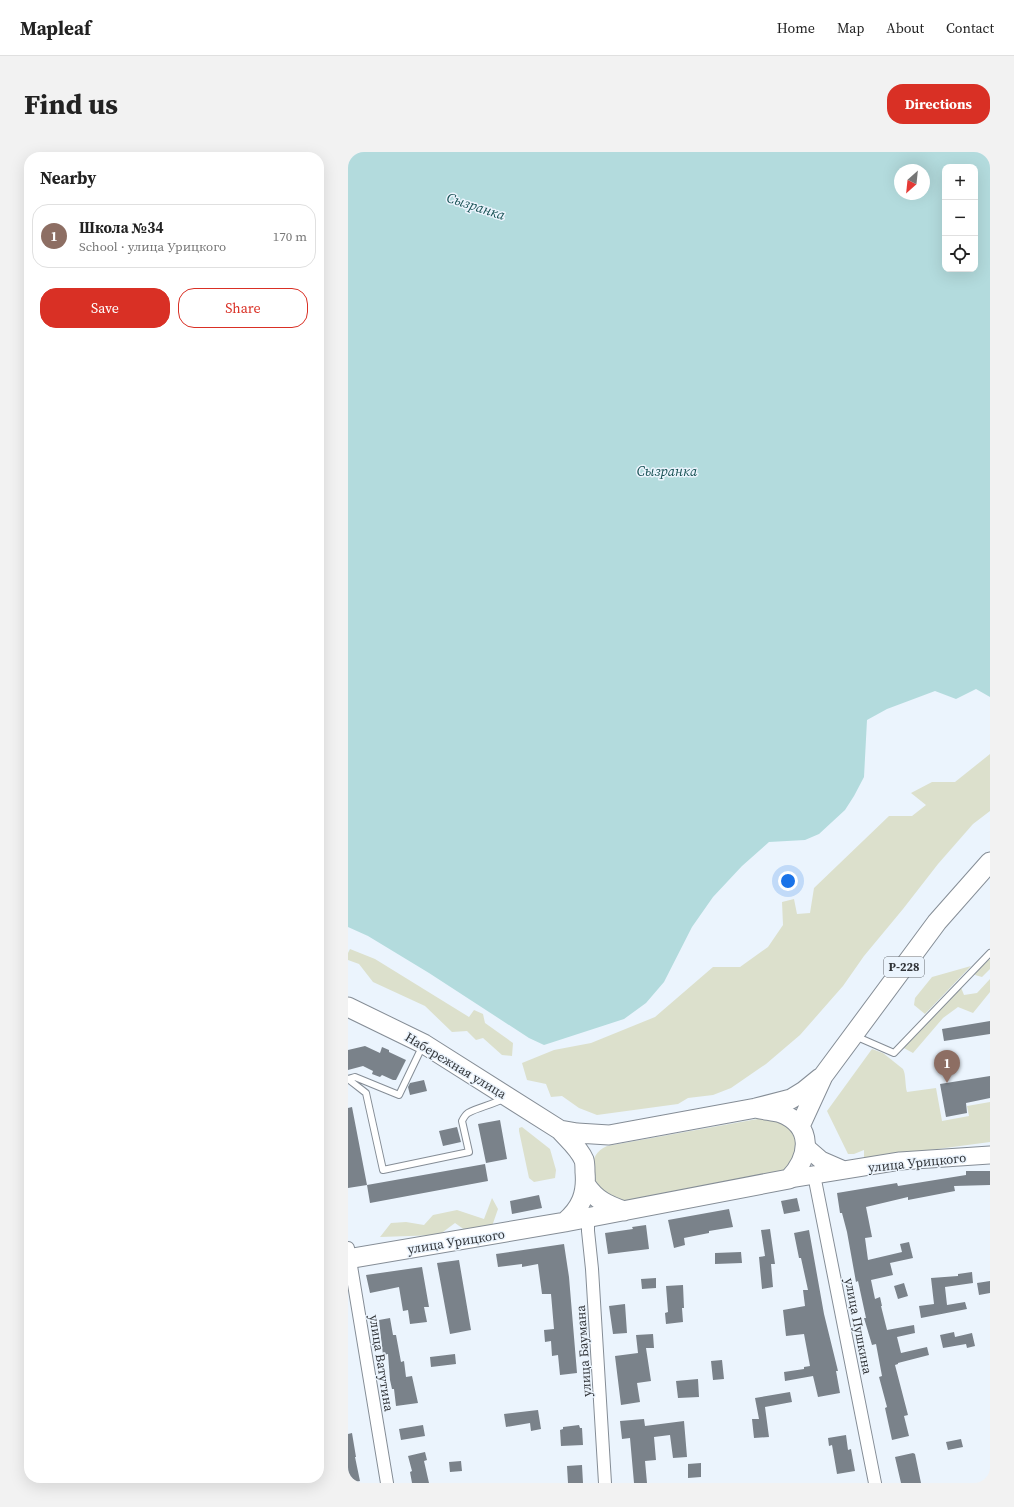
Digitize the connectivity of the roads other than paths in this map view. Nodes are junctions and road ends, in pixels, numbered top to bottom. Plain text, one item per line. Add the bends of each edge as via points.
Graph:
1 (990, 862) edge
2 (990, 954) edge
3 (348, 1007) edge
4 (853, 1035) junction
5 (424, 1044) junction
6 (823, 1076) junction
7 (348, 1079) edge
8 (508, 1096) junction
9 (756, 1108) junction
10 (800, 1126) junction
11 (560, 1130) junction
12 (609, 1135) junction
13 (806, 1147) junction
14 (990, 1155) edge
15 (584, 1160) junction
16 (844, 1170) junction
17 (814, 1175) junction
18 (789, 1179) junction
19 (586, 1184) junction
20 (624, 1210) junction
21 (588, 1217) junction
22 (565, 1222) junction
23 (349, 1255) edge
24 (387, 1483) edge
25 (605, 1483) edge
26 (875, 1483) edge

1 - 4 main road, Р-228 via 937,922
2 - 4 lane via 894,1052
3 - 5 main road, Набережная улица
4 - 6 main road, Р-228
5 - 7 lane via 399,1095 355,1077
5 - 8 main road, Набережная улица
6 - 9 main road, Р-228 via 791,1099
6 - 10 main road
7 - 8 lane via 366,1093 383,1170 469,1152 462,1120 464,1116
8 - 11 main road, Набережная улица
9 - 10 main road via 780,1113
9 - 12 main road
10 - 13 main road
11 - 12 main road
11 - 15 main road
12 - 15 main road via 596,1145
13 - 16 main road via 821,1160
13 - 18 main road via 799,1166
14 - 16 main road, улица Урицкого via 900,1161
15 - 19 main road
16 - 17 main road, улица Урицкого
17 - 18 main road, улица Урицкого
17 - 26 street, улица Пушкина
18 - 20 main road
19 - 20 main road via 597,1199
19 - 22 main road via 579,1206
20 - 21 main road, улица Урицкого
21 - 22 main road, улица Урицкого
21 - 25 street, улица Баумана
22 - 23 main road, улица Урицкого
23 - 24 street, улица Ватутина

